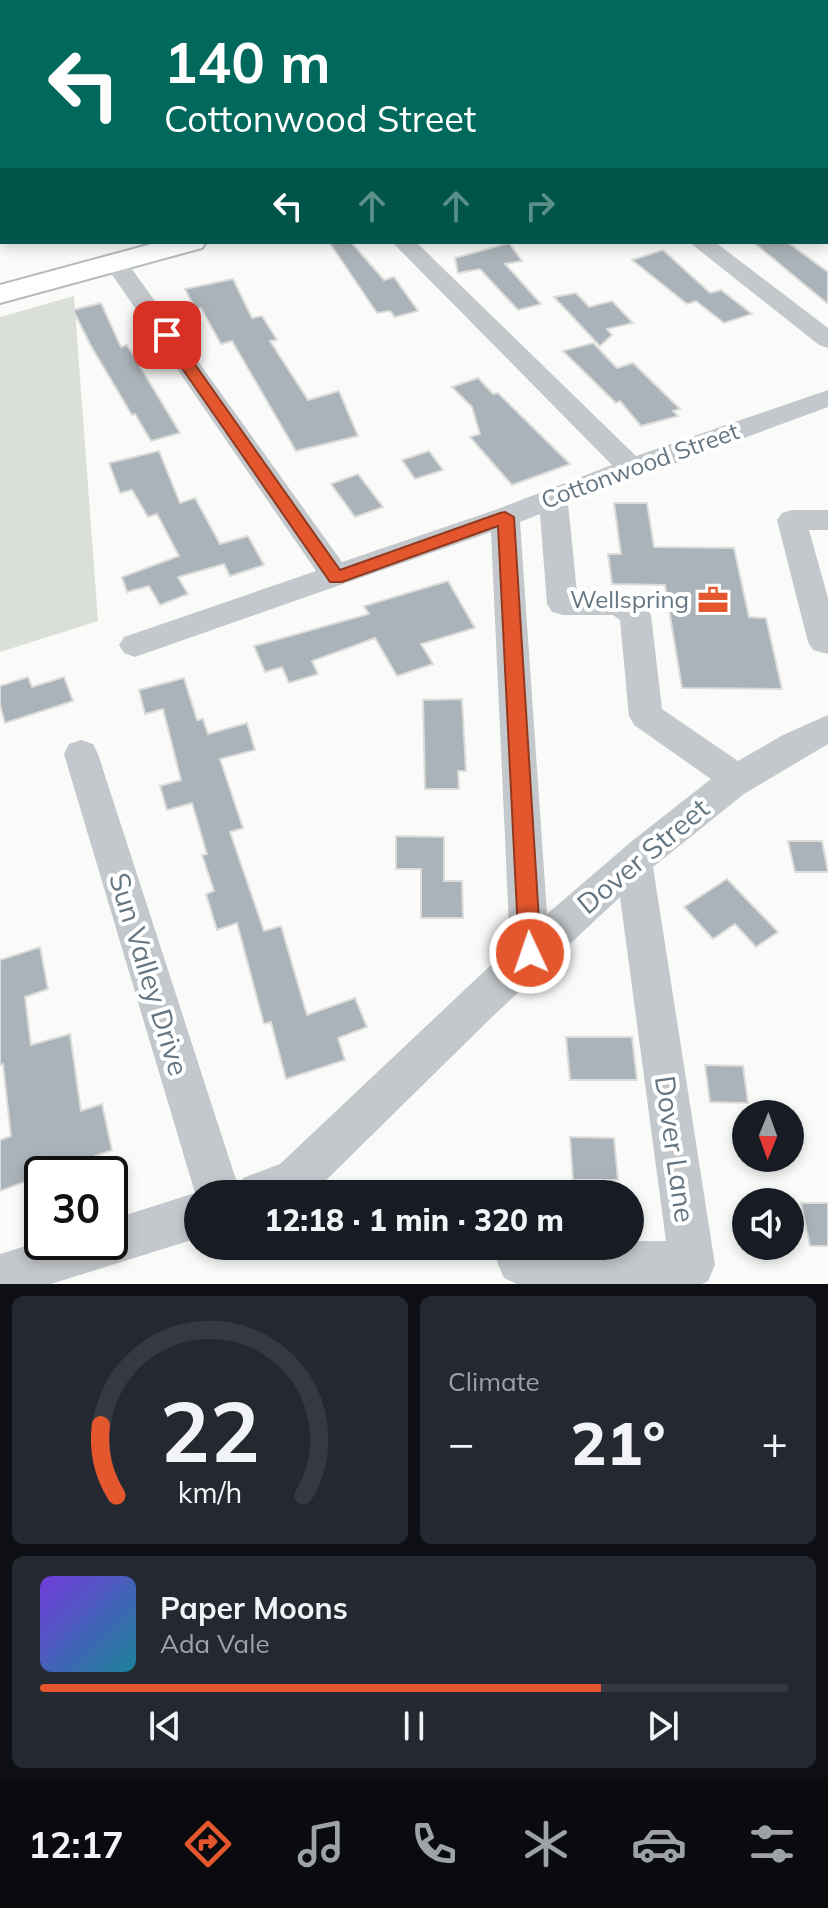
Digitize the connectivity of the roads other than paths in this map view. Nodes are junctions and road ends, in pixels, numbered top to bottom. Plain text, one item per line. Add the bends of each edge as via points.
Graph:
1 (185, 244) edge
2 (405, 244) edge
3 (703, 244) edge
4 (116, 263) junction
5 (0, 294) edge
6 (828, 340) edge
7 (825, 409) edge
8 (631, 468) junction
9 (553, 498) junction
10 (505, 517) junction
11 (828, 520) edge
12 (336, 577) junction
13 (828, 642) edge
14 (135, 645) dead end
15 (828, 728) edge
16 (81, 754) dead end
17 (736, 778) junction
18 (634, 861) junction
19 (530, 953) junction
20 (214, 1180) edge
21 (295, 1180) edge
22 (184, 1219) edge
23 (520, 1262) dead end
24 (0, 1277) edge

1 - 4 main road
2 - 8 street
3 - 6 street
4 - 5 main road
4 - 12 street
7 - 8 street, Cottonwood Street
8 - 9 street, Cottonwood Street
9 - 10 street, Cottonwood Street
9 - 17 street via 563,604 620,604 635,615 646,716
10 - 12 street, Cottonwood Street
10 - 19 street
11 - 13 street via 792,520
12 - 14 street, Cottonwood Street
15 - 17 street, Dover Street
16 - 20 street, Sun Valley Drive
17 - 18 street, Dover Street
18 - 19 street, Dover Street
18 - 23 street, Dover Lane via 692,1265
19 - 21 street, Dover Street
22 - 24 street

